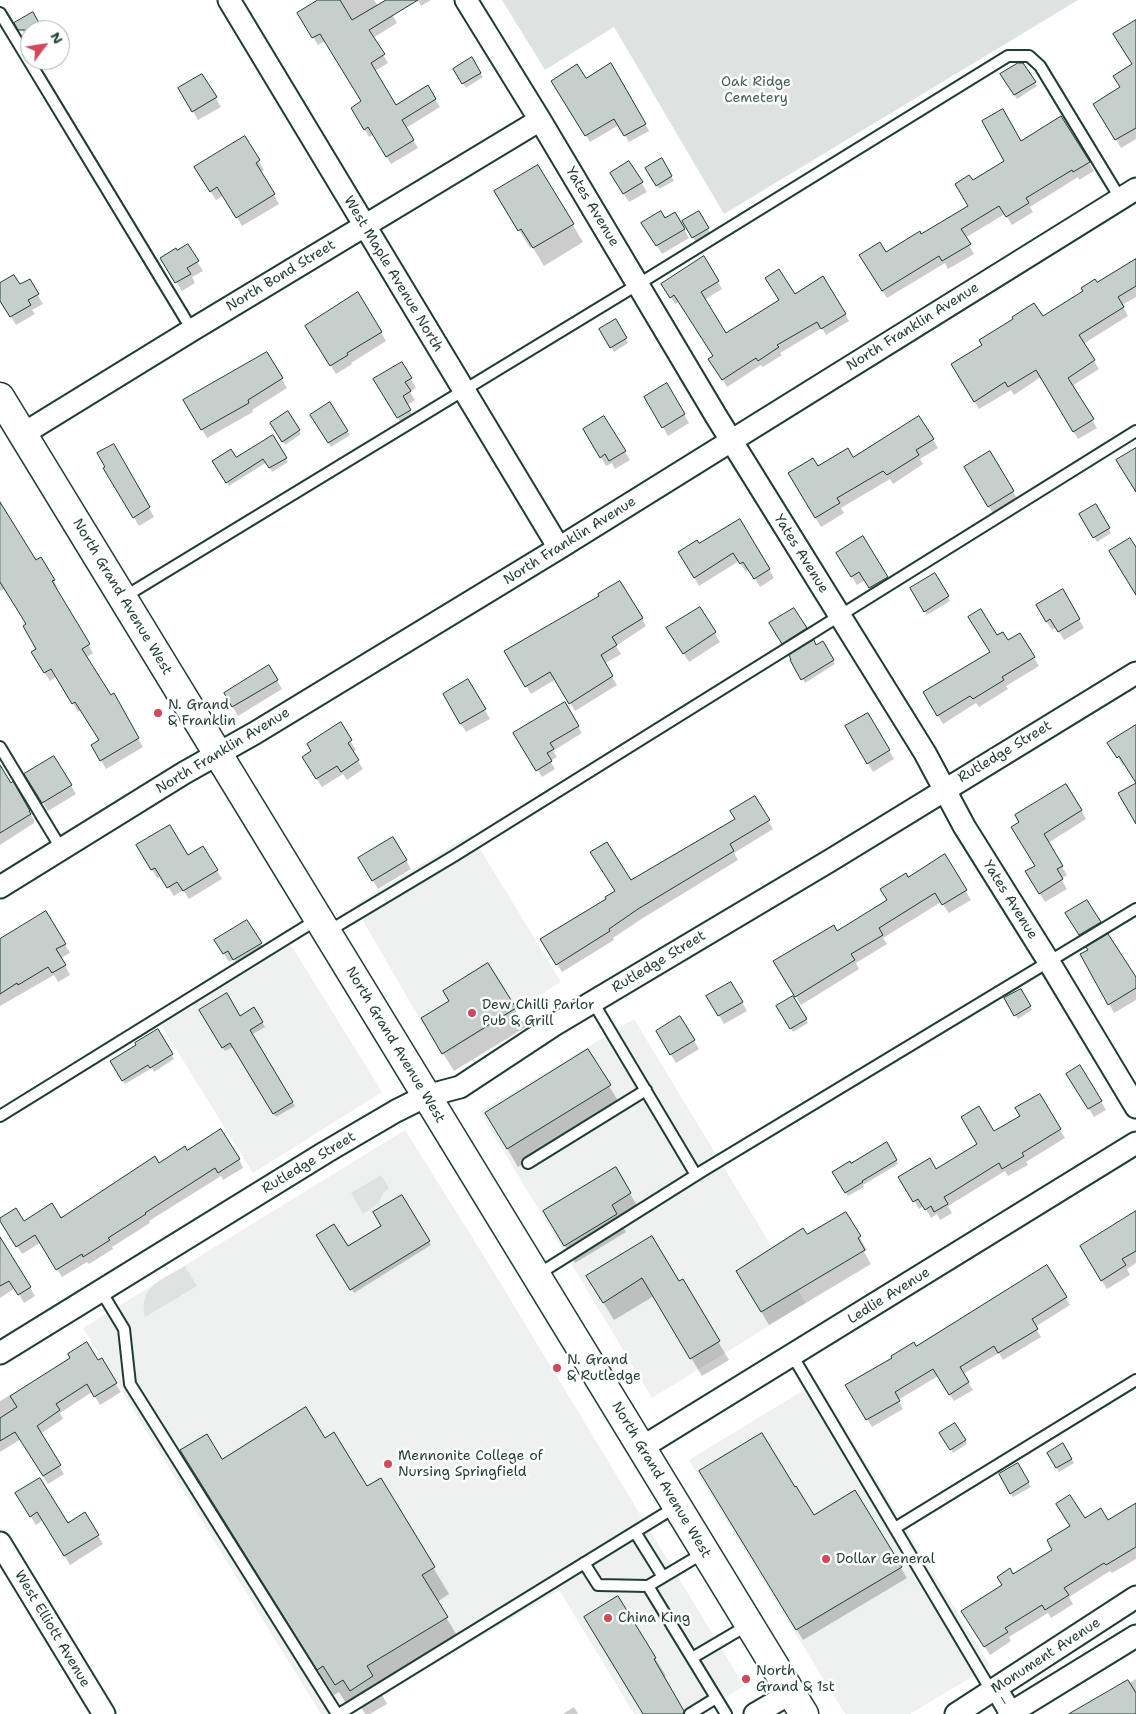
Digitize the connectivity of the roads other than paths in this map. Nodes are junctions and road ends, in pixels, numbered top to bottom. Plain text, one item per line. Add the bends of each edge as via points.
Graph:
1 (229, 0) edge
2 (466, 0) edge
3 (0, 12) edge
4 (540, 120) junction
5 (1128, 193) edge
6 (364, 226) junction
7 (637, 284) junction
8 (192, 330) junction
9 (463, 389) junction
10 (3, 407) edge
11 (1136, 431) edge
12 (23, 434) junction
13 (731, 441) junction
14 (559, 548) junction
15 (122, 598) junction
16 (840, 615) junction
17 (1136, 673) edge
18 (0, 747) edge
19 (218, 754) junction
20 (944, 790) junction
21 (62, 850) junction
22 (0, 888) edge
23 (1136, 909) edge
24 (322, 926) junction
25 (1049, 962) junction
26 (593, 1002) junction
27 (646, 1090) junction
28 (426, 1096) junction
29 (1136, 1107) edge
30 (0, 1116) edge
31 (1136, 1143) edge
32 (528, 1163) dead end
33 (696, 1175) junction
34 (536, 1276) junction
35 (101, 1290) junction
36 (0, 1353) edge
37 (792, 1356) junction
38 (1136, 1380) edge
39 (641, 1448) junction
40 (677, 1506) junction
41 (895, 1528) junction
42 (635, 1532) junction
43 (0, 1543) edge
44 (705, 1552) junction
45 (584, 1563) junction
46 (663, 1577) junction
47 (648, 1586) junction
48 (1136, 1598) edge
49 (749, 1624) junction
50 (1136, 1636) edge
51 (692, 1658) junction
52 (996, 1689) junction
53 (716, 1698) junction
54 (797, 1703) edge
55 (1012, 1713) edge
56 (104, 1714) edge
57 (338, 1714) edge
58 (690, 1714) edge
59 (726, 1714) edge
60 (755, 1714) edge
61 (956, 1714) edge

1 - 6 street, West Maple Avenue North
2 - 4 street, Yates Avenue
3 - 8 lane
4 - 6 street, North Bond Street
4 - 7 street, Yates Avenue
5 - 7 lane via 1040,66 1029,56 1008,56
5 - 13 street, North Franklin Avenue
6 - 8 street, North Bond Street
6 - 9 street, West Maple Avenue North
7 - 9 lane
7 - 13 street, Yates Avenue
8 - 12 street, North Bond Street
9 - 14 street, West Maple Avenue North
9 - 15 lane
10 - 12 main road, North Grand Avenue West
11 - 16 lane
12 - 15 main road, North Grand Avenue West
13 - 14 street, North Franklin Avenue
13 - 16 street, Yates Avenue
14 - 19 street, North Franklin Avenue
15 - 19 main road, North Grand Avenue West
16 - 20 street, Yates Avenue via 925,753
16 - 24 lane via 454,856
17 - 20 street, Rutledge Street
18 - 21 lane
19 - 21 street, North Franklin Avenue
19 - 24 main road, North Grand Avenue West
20 - 25 street, Yates Avenue
20 - 26 street, Rutledge Street
21 - 22 street, North Franklin Avenue
23 - 25 lane
24 - 28 main road, North Grand Avenue West
24 - 30 lane
25 - 29 street, Yates Avenue
25 - 33 lane
26 - 27 lane
26 - 28 street, Rutledge Street via 460,1087
27 - 32 lane
27 - 33 lane
28 - 34 main road, North Grand Avenue West
28 - 35 street, Rutledge Street via 326,1152
31 - 37 street, Ledlie Avenue
33 - 34 lane
34 - 39 main road, North Grand Avenue West
35 - 36 street, Rutledge Street
35 - 57 lane via 124,1329 130,1384
37 - 39 street, Ledlie Avenue
37 - 41 lane
38 - 41 lane
39 - 40 main road, North Grand Avenue West
40 - 42 lane
40 - 44 main road, North Grand Avenue West
41 - 52 lane
42 - 45 lane
42 - 46 lane
43 - 56 street, West Elliott Avenue
44 - 46 lane
44 - 49 main road, North Grand Avenue West
45 - 47 lane via 598,1585
45 - 57 lane
46 - 47 lane
47 - 51 lane
48 - 52 street, Monument Avenue
49 - 51 lane
49 - 54 main road, North Grand Avenue West
50 - 55 street, Monument Avenue
51 - 53 lane
52 - 55 lane
52 - 61 street, Monument Avenue
53 - 58 lane
53 - 59 lane
54 - 60 street

